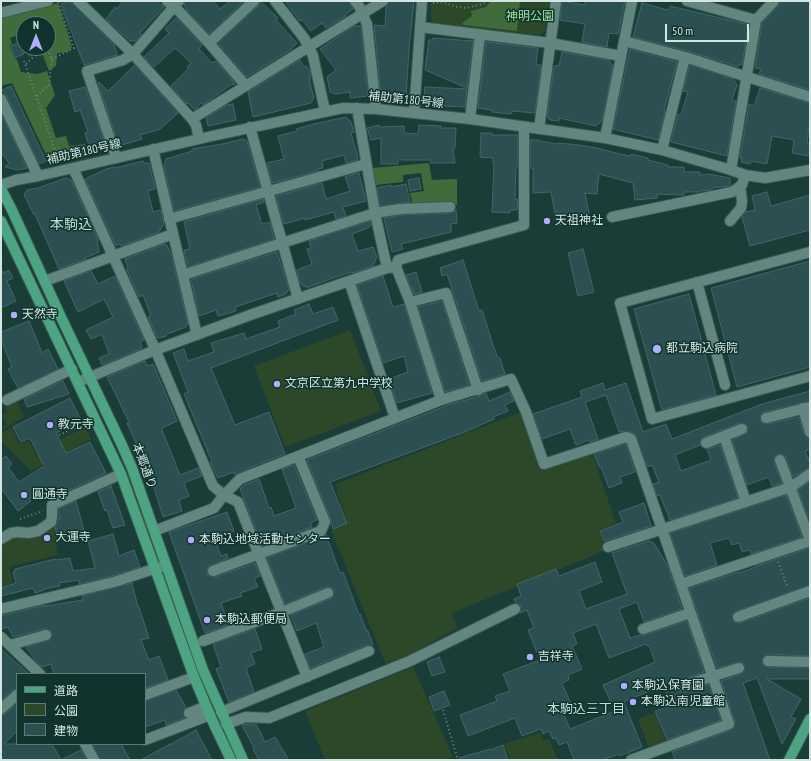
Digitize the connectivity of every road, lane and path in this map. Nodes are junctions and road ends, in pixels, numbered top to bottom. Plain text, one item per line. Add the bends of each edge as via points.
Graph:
1 (48, 1) edge
2 (58, 1) edge
3 (78, 1) edge
4 (254, 1) edge
5 (275, 1) edge
6 (355, 1) edge
7 (383, 1) edge
8 (486, 1) edge
9 (556, 1) edge
10 (632, 1) edge
11 (687, 1) edge
12 (774, 1) edge
13 (426, 2) edge
14 (174, 3) edge
15 (1, 14) edge
16 (363, 14) junction
17 (756, 20) junction
18 (420, 27) junction
19 (480, 35) junction
20 (624, 41) junction
21 (209, 43) junction
22 (550, 43) junction
23 (309, 47) junction
24 (133, 54) junction
25 (34, 56) edge
26 (51, 56) edge
27 (621, 56) junction
28 (685, 57) junction
29 (52, 59) junction
30 (24, 61) dead end
31 (26, 64) junction
32 (746, 76) junction
33 (246, 86) junction
34 (37, 96) junction
35 (810, 97) edge
36 (1, 99) edge
37 (357, 108) junction
38 (376, 109) junction
39 (325, 111) junction
40 (414, 113) junction
41 (192, 119) junction
42 (470, 119) junction
43 (250, 127) junction
44 (524, 127) junction
45 (539, 129) junction
46 (605, 138) junction
47 (199, 139) junction
48 (152, 149) junction
49 (662, 150) junction
50 (116, 157) junction
51 (58, 158) dead end
52 (366, 164) junction
53 (73, 168) junction
54 (730, 170) junction
55 (810, 170) edge
56 (745, 175) junction
57 (38, 176) junction
58 (1, 185) edge
59 (740, 186) junction
60 (1, 190) edge
61 (268, 192) junction
62 (450, 207) dead end
63 (375, 213) junction
64 (612, 217) dead end
65 (169, 219) junction
66 (730, 221) dead end
67 (2, 224) edge
68 (173, 234) junction
69 (282, 243) junction
70 (810, 252) edge
71 (112, 255) junction
72 (392, 267) junction
73 (182, 275) junction
74 (45, 281) junction
75 (349, 281) junction
76 (697, 282) junction
77 (298, 299) junction
78 (410, 302) junction
79 (197, 335) junction
80 (155, 350) junction
81 (72, 369) junction
82 (810, 376) edge
83 (90, 377) junction
84 (78, 382) junction
85 (725, 385) dead end
86 (478, 390) junction
87 (7, 400) dead end
88 (441, 400) junction
89 (807, 407) edge
90 (396, 418) junction
91 (766, 418) dead end
92 (88, 423) dead end
93 (742, 429) dead end
94 (810, 432) edge
95 (59, 435) dead end
96 (724, 436) junction
97 (706, 443) dead end
98 (298, 456) junction
99 (780, 460) dead end
100 (121, 474) junction
101 (810, 474) edge
102 (791, 487) junction
103 (224, 495) junction
104 (746, 502) junction
105 (52, 505) junction
106 (20, 519) dead end
107 (662, 529) junction
108 (154, 531) junction
109 (1, 539) edge
110 (810, 540) edge
111 (608, 547) dead end
112 (774, 553) junction
113 (260, 555) junction
114 (166, 565) junction
115 (154, 569) junction
116 (213, 571) dead end
117 (681, 584) junction
118 (810, 591) edge
119 (328, 593) dead end
120 (792, 598) junction
121 (1, 609) edge
122 (515, 609) dead end
123 (282, 612) junction
124 (690, 613) junction
125 (738, 617) dead end
126 (643, 629) dead end
127 (46, 635) dead end
128 (1, 637) edge
129 (203, 641) dead end
130 (10, 645) junction
131 (370, 651) dead end
132 (768, 661) dead end
133 (810, 662) edge
134 (739, 668) dead end
135 (39, 673) edge
136 (713, 676) junction
137 (194, 678) junction
138 (307, 678) junction
139 (682, 686) dead end
140 (146, 695) edge
141 (16, 696) edge
142 (1, 708) edge
143 (443, 710) dead end
144 (208, 711) junction
145 (221, 712) junction
146 (189, 713) dead end
147 (810, 719) edge
148 (226, 724) junction
149 (146, 740) edge
150 (86, 745) edge
151 (94, 760) edge
152 (231, 760) edge
153 (244, 760) edge
154 (458, 760) edge
155 (631, 760) edge
156 (789, 760) edge

1 - 15 street
2 - 29 path via 74,48
3 - 24 street
4 - 21 street
5 - 23 street
6 - 16 street
7 - 16 street
8 - 13 path via 466,8 440,2
9 - 22 street
10 - 20 street
11 - 17 street
12 - 17 street
13 - 18 street
14 - 21 street
14 - 24 street
16 - 23 street
16 - 38 street via 368,24
17 - 32 street
18 - 19 street
18 - 40 street
19 - 22 street
19 - 42 street
20 - 27 street
20 - 28 street
21 - 33 street
22 - 27 street
22 - 45 street
23 - 33 street
23 - 39 street
24 - 41 street
24 - 50 street via 124,60 87,71
25 - 31 path
26 - 29 path
27 - 46 street
28 - 32 street
28 - 49 street
29 - 34 path via 49,86
30 - 31 path
31 - 34 path
32 - 35 street
32 - 54 street
33 - 41 street
34 - 51 path
36 - 57 street
37 - 38 street, 補助第180号線
37 - 39 street, 補助第180号線
37 - 52 street
38 - 40 street, 補助第180号線
39 - 43 street, 補助第180号線
40 - 42 street, 補助第180号線
41 - 47 street
42 - 44 street, 補助第180号線
43 - 47 street, 補助第180号線
43 - 61 street
44 - 45 street, 補助第180号線
44 - 72 street via 524,225 398,260
45 - 46 street, 補助第180号線
46 - 49 street, 補助第180号線
47 - 48 street, 補助第180号線
48 - 50 street, 補助第180号線
48 - 65 street
49 - 54 street, 補助第180号線
50 - 53 street, 補助第180号線
52 - 61 street
52 - 63 street
53 - 57 street, 補助第180号線
53 - 71 street
54 - 56 street, 補助第180号線
55 - 56 street, 補助第180号線 via 765,178
56 - 59 street
57 - 58 street, 補助第180号線
59 - 64 street via 732,192
59 - 66 street via 741,208
60 - 74 main road, 本郷通り
61 - 65 street
61 - 69 street
62 - 63 street
63 - 69 street
63 - 72 street
65 - 68 street
67 - 81 main road, 本郷通り
68 - 71 street
68 - 73 street
69 - 73 street
69 - 77 street
70 - 76 street
71 - 74 street
71 - 80 street
72 - 75 street
72 - 78 street
73 - 79 street
74 - 83 main road, 本郷通り
75 - 77 street
75 - 90 street
76 - 82 street via 620,303 652,419
76 - 85 street
77 - 79 street
78 - 86 street via 446,294
78 - 88 street
79 - 80 street
80 - 83 street
80 - 103 street via 213,486
81 - 84 main road, 本郷通り
81 - 87 street
83 - 84 street
83 - 108 main road, 本郷通り via 132,468
84 - 100 main road, 本郷通り
86 - 88 street
86 - 107 street via 511,379 513,381 544,464 626,437 631,438
88 - 90 street
89 - 91 street
89 - 94 street
90 - 98 street
92 - 95 path
93 - 96 street
96 - 97 street
96 - 104 street
98 - 103 street via 240,479
98 - 113 street via 325,522 321,531
99 - 102 street
100 - 105 street
100 - 115 main road, 本郷通り
101 - 102 street
102 - 104 street
102 - 110 street
103 - 108 street via 214,508
103 - 113 street via 238,502
104 - 107 street
105 - 106 path via 45,511
105 - 109 street via 51,522 38,531 11,533
107 - 111 street
107 - 117 street
108 - 114 main road, 本郷通り
110 - 112 street
112 - 117 street
112 - 120 path
113 - 116 street
113 - 123 street
114 - 115 street
114 - 145 main road, 本郷通り via 203,670
115 - 121 street via 114,582
115 - 137 main road, 本郷通り
117 - 124 street
118 - 120 street
119 - 123 street
120 - 125 street
122 - 148 street via 410,661 269,718 246,717
123 - 129 street
123 - 138 street
124 - 126 street
124 - 136 street
127 - 130 street
128 - 130 street
130 - 135 street
131 - 138 street
132 - 133 street
134 - 136 street
136 - 139 street
136 - 155 street via 729,724
137 - 140 street
137 - 144 main road, 本郷通り
138 - 145 street
141 - 142 street
143 - 154 path
144 - 146 street
144 - 149 street
144 - 152 main road, 本郷通り
145 - 148 main road, 本郷通り
147 - 156 main road
148 - 153 main road, 本郷通り
150 - 151 street

